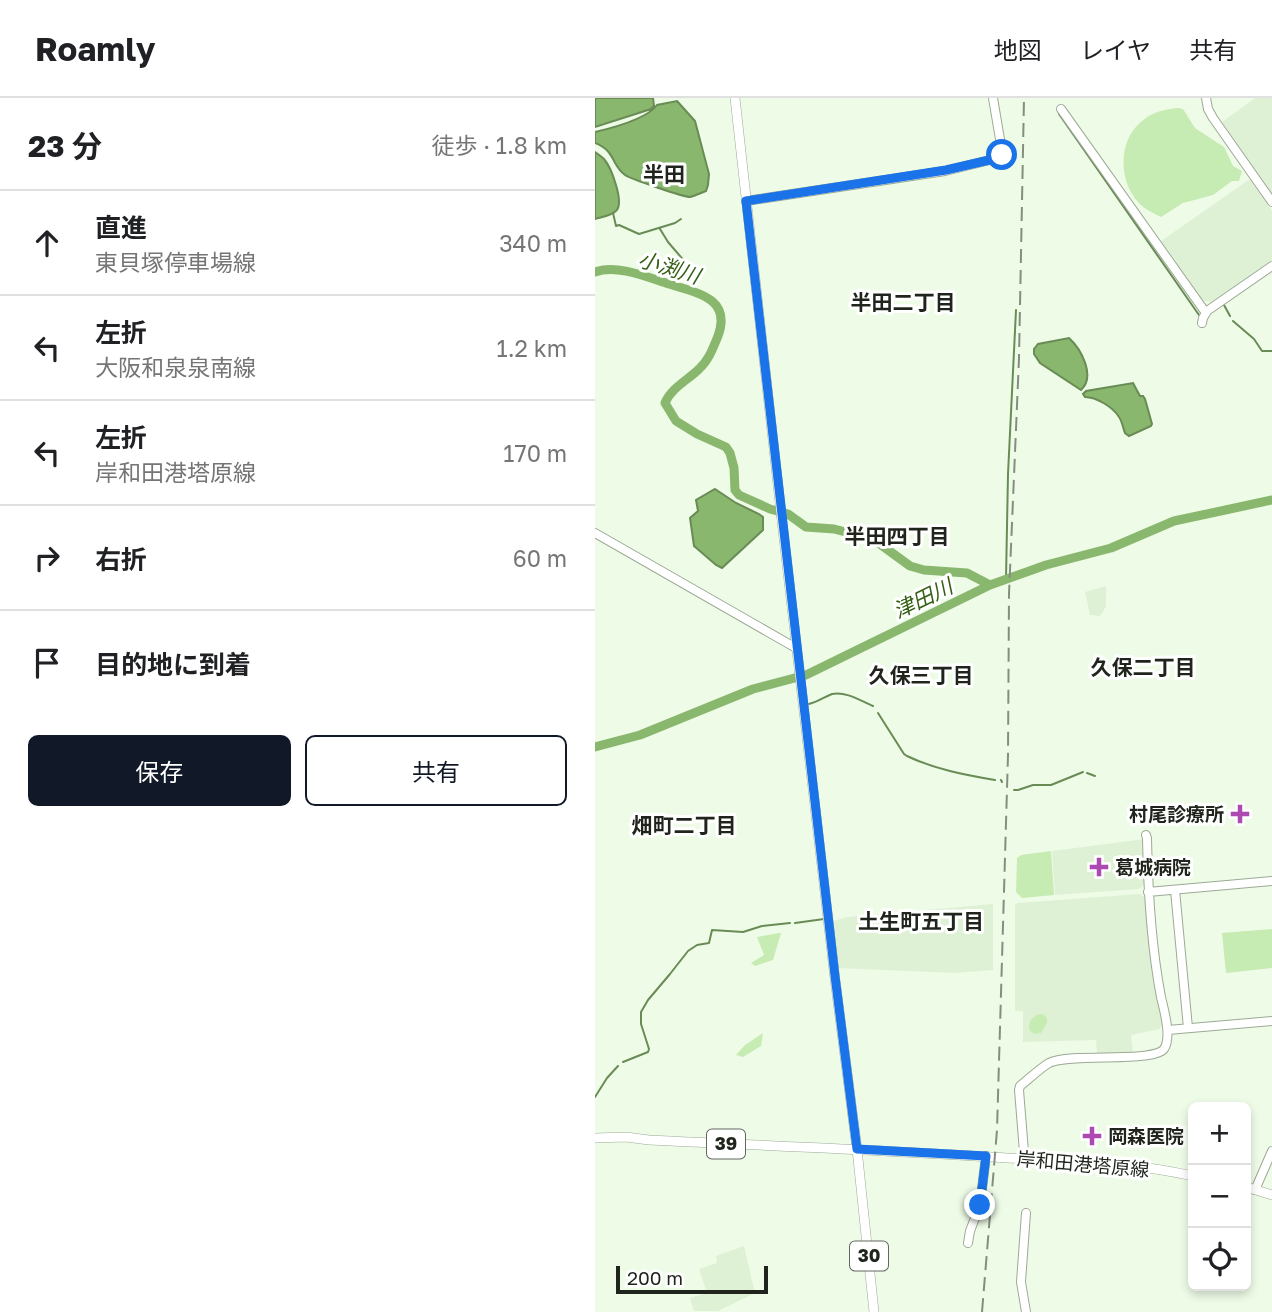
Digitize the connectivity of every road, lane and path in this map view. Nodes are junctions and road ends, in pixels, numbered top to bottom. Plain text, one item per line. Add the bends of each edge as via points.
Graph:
1 (735, 98) edge
2 (993, 98) edge
3 (1206, 98) edge
4 (1061, 109) dead end
5 (746, 201) junction
6 (1272, 202) edge
7 (1272, 265) edge
8 (1206, 313) junction
9 (1202, 323) dead end
10 (595, 533) edge
11 (796, 648) junction
12 (1146, 835) dead end
13 (1272, 881) edge
14 (1175, 890) junction
15 (1148, 892) junction
16 (1272, 1021) edge
17 (1188, 1028) junction
18 (1168, 1030) junction
19 (595, 1138) edge
20 (857, 1149) junction
21 (1272, 1151) edge
22 (1024, 1152) dead end
23 (986, 1156) junction
24 (1188, 1175) edge
25 (1251, 1186) edge
26 (1251, 1188) edge
27 (1272, 1195) edge
28 (1026, 1213) dead end
29 (968, 1243) dead end
30 (874, 1312) edge
31 (1026, 1312) edge

1 - 5 main road, 30
2 - 5 street via 1002,153 998,158
3 - 6 street via 1213,118
4 - 8 street
5 - 11 main road, 30
7 - 8 street
8 - 9 street
10 - 11 street
11 - 20 main road, 30
12 - 15 street
13 - 14 street
14 - 15 street
14 - 17 street
15 - 18 street
16 - 17 street
17 - 18 street
18 - 22 street via 1160,1052 1057,1060 1020,1086
19 - 20 main road, 岸和田港塔原線 / 39
20 - 23 main road, 岸和田港塔原線 / 39
20 - 30 main road, 30
21 - 25 street
23 - 24 main road, 岸和田港塔原線 / 39 via 1145,1167
23 - 29 street via 980,1205
26 - 27 main road
28 - 31 street via 1021,1282

